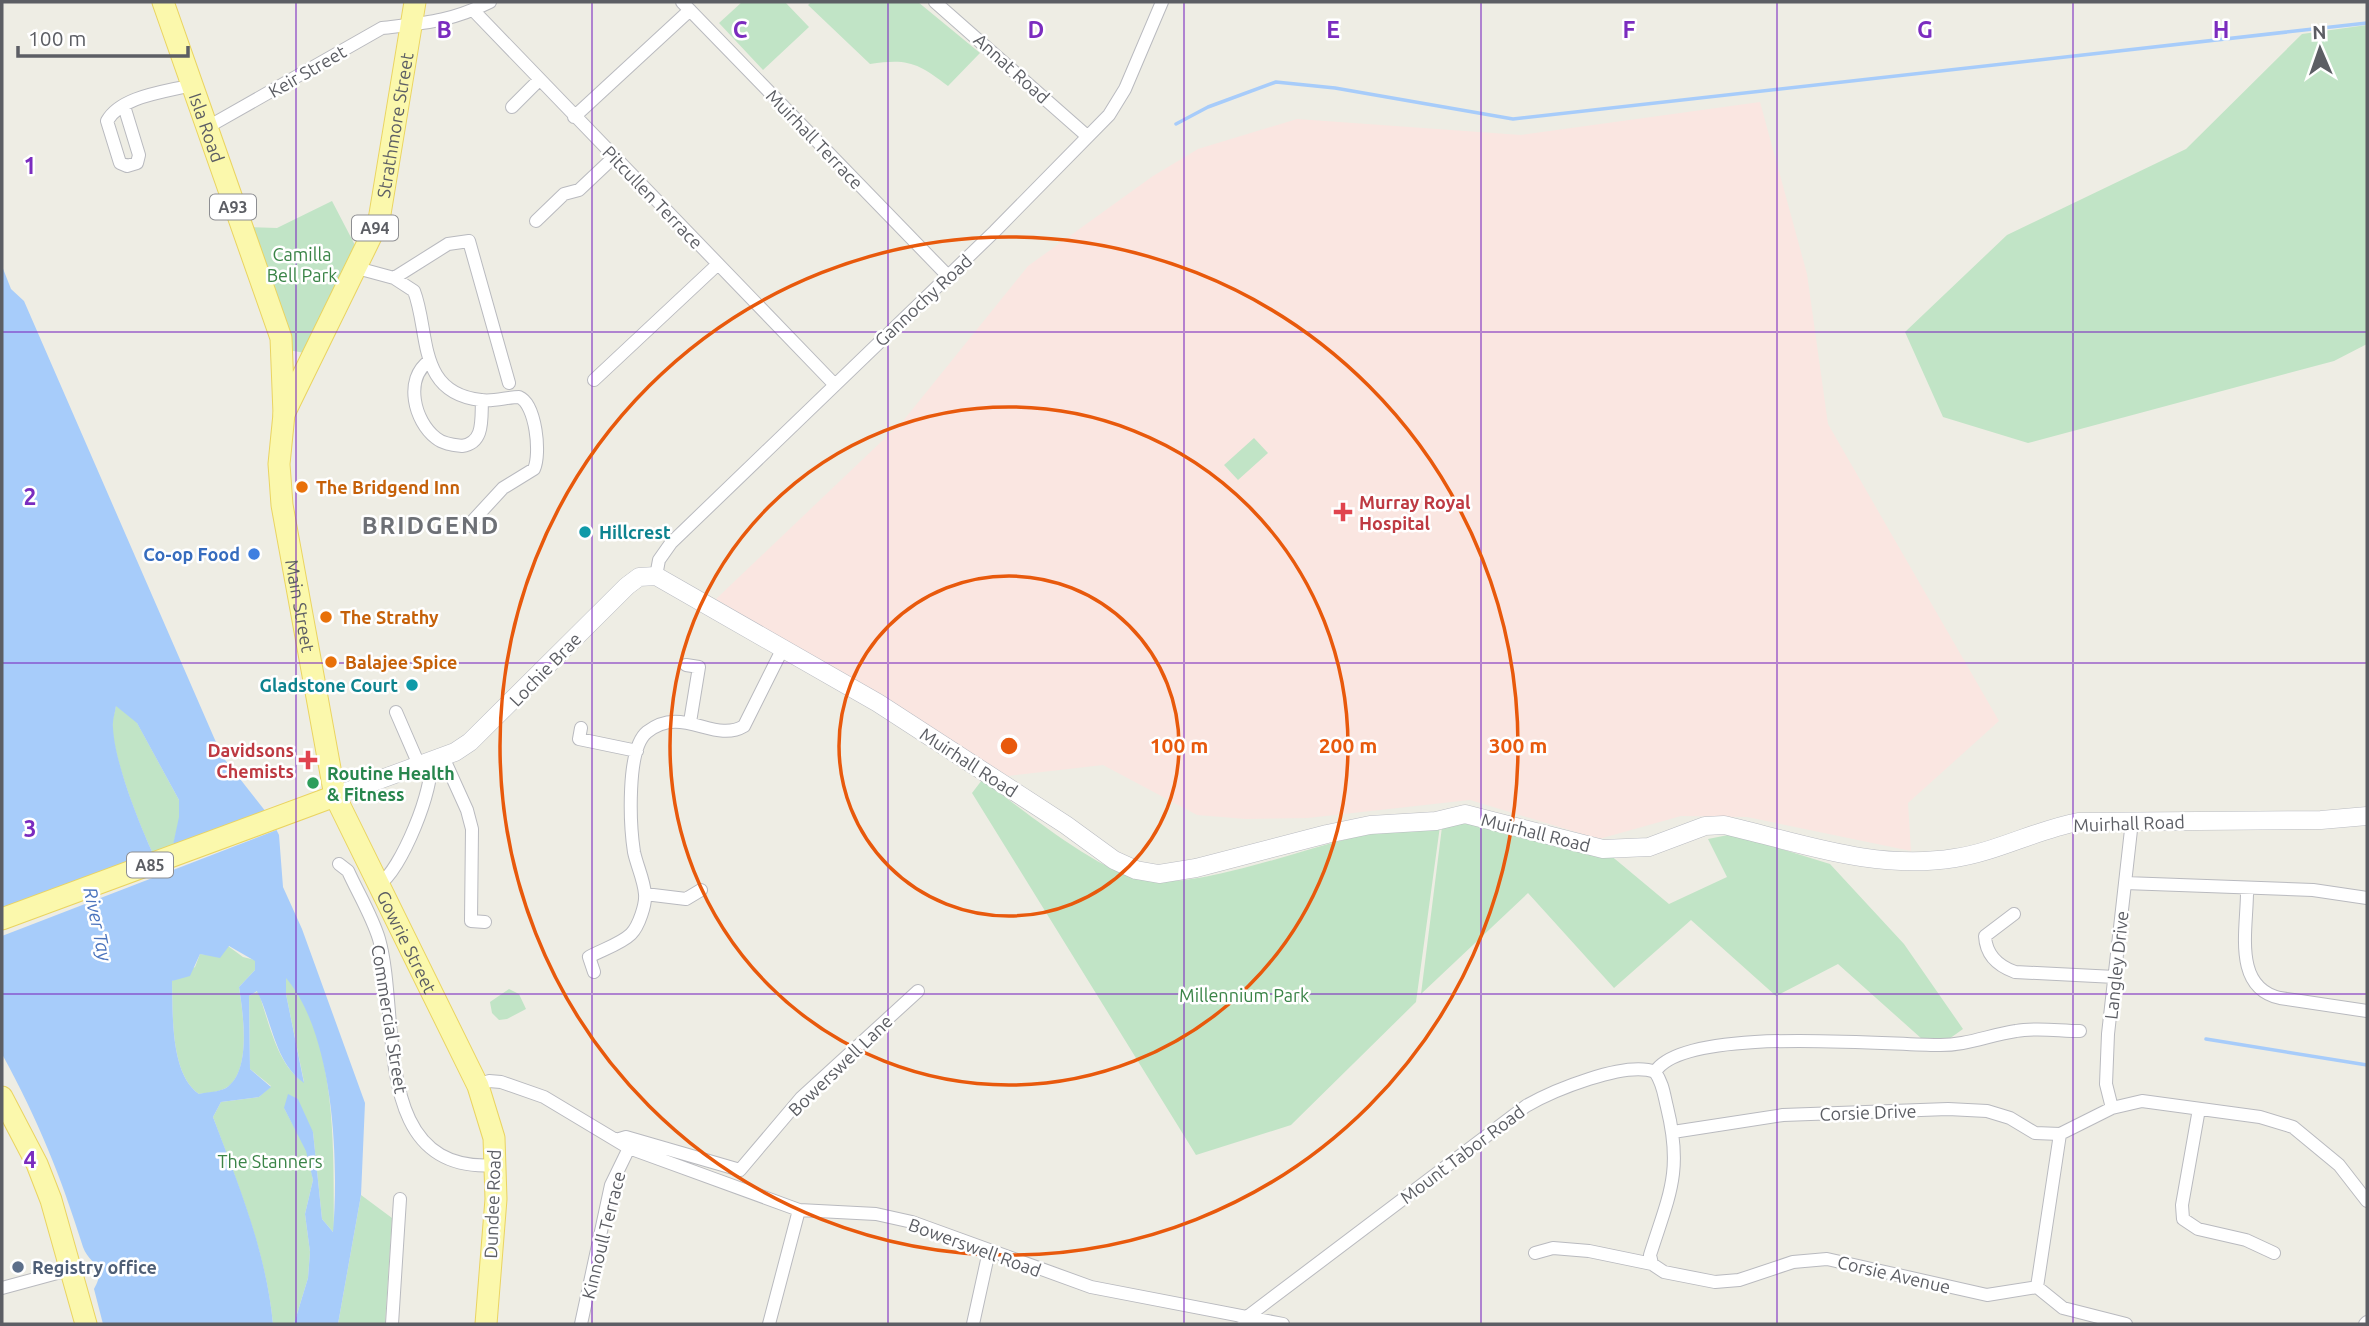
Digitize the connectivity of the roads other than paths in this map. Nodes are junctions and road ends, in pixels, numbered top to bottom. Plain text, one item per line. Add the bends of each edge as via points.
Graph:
1 (163, 2) edge
2 (415, 2) edge
3 (490, 2) edge
4 (935, 2) edge
5 (1162, 2) edge
6 (686, 6) edge
7 (473, 10) junction
8 (411, 24) junction
9 (539, 80) junction
10 (192, 85) junction
11 (124, 106) dead end
12 (512, 107) dead end
13 (575, 117) junction
14 (206, 128) junction
15 (1087, 136) junction
16 (614, 157) junction
17 (536, 221) dead end
18 (718, 264) junction
19 (358, 268) junction
20 (948, 276) junction
21 (394, 278) junction
22 (429, 361) junction
23 (594, 380) dead end
24 (509, 383) dead end
25 (834, 384) junction
26 (482, 400) junction
27 (284, 414) junction
28 (468, 526) dead end
29 (656, 576) junction
30 (783, 648) junction
31 (686, 665) dead end
32 (396, 712) dead end
33 (690, 722) junction
34 (581, 728) dead end
35 (637, 751) junction
36 (431, 761) junction
37 (335, 796) junction
38 (2367, 816) edge
39 (2132, 821) junction
40 (340, 864) dead end
41 (2125, 883) junction
42 (379, 884) junction
43 (2247, 888) junction
44 (701, 890) dead end
45 (645, 894) junction
46 (2367, 898) edge
47 (2014, 914) dead end
48 (2, 919) edge
49 (485, 922) dead end
50 (594, 972) dead end
51 (2115, 977) junction
52 (918, 992) dead end
53 (2367, 1011) edge
54 (2080, 1031) dead end
55 (1655, 1072) junction
56 (478, 1086) junction
57 (2, 1097) edge
58 (2112, 1108) junction
59 (2199, 1109) junction
60 (1673, 1132) junction
61 (2060, 1134) junction
62 (616, 1140) junction
63 (629, 1148) junction
64 (496, 1165) junction
65 (2365, 1192) edge
66 (400, 1199) dead end
67 (799, 1210) junction
68 (989, 1251) junction
69 (2274, 1252) dead end
70 (1535, 1253) dead end
71 (1651, 1264) junction
72 (72, 1269) junction
73 (2037, 1287) junction
74 (2, 1288) edge
75 (1241, 1321) edge
76 (86, 1324) edge
77 (392, 1324) edge
78 (485, 1324) edge
79 (580, 1324) edge
80 (769, 1324) edge
81 (973, 1324) edge
82 (1283, 1324) edge
83 (2126, 1324) edge

1 - 10 main road, Isla Road / A93
2 - 8 main road, A94
3 - 7 street, Keir Street
4 - 15 street, Annat Road
5 - 15 street, Gannochy Road via 1125,89 1109,115
6 - 13 street
6 - 20 street, Muirhall Terrace
7 - 8 street, Keir Street via 457,18
7 - 9 street, Pitcullen Terrace
8 - 14 street, Keir Street via 382,28
8 - 19 main road, Strathmore Street / A94 via 379,220
9 - 12 street
9 - 13 street, Pitcullen Terrace
10 - 11 street
10 - 14 main road, Isla Road / A93
13 - 16 street, Pitcullen Terrace
14 - 27 main road, Isla Road / A93 via 281,338
15 - 20 street, Gannochy Road
16 - 17 street
16 - 18 street, Pitcullen Terrace
18 - 23 street
18 - 25 street, Pitcullen Terrace
19 - 21 street
19 - 27 main road, Strathmore Street / A94
20 - 25 street, Gannochy Road
21 - 22 street via 414,290
21 - 24 street via 448,244 469,241
22 - 26 street via 454,390
22 - 26 street via 416,374 413,390 422,420 436,439 462,446 475,441 480,435
25 - 29 street, Gannochy Road via 671,543 659,559
26 - 28 street via 524,399 535,430 538,462 528,474 503,488
27 - 37 main road, Main Street / A93 via 279,464 282,505
29 - 30 street, Muirhall Road
29 - 36 street, Lochie Brae via 635,579 470,742
30 - 33 street via 744,726 727,732
30 - 39 street, Muirhall Road via 975,766 1114,860 1159,874 1349,829 1465,814 1603,849 1649,847 1705,826 1724,824 1862,860 1903,863 1958,858 2078,822
31 - 33 street via 699,667
32 - 36 street
33 - 35 street via 661,724 645,733
34 - 35 street via 579,739
35 - 45 street via 632,772 633,837
36 - 37 street, Lochie Brae
36 - 42 street via 425,801 389,878
36 - 49 street via 467,810 472,829 471,921
37 - 42 main road, Gowrie Street
37 - 48 main road, A85
38 - 39 street, Muirhall Road
39 - 41 street, Langley Drive
40 - 64 street, Commercial Street via 348,871 379,939 395,1080 415,1130 436,1154 460,1164
41 - 43 street
41 - 51 street, Langley Drive
42 - 56 main road, Gowrie Street
43 - 46 street via 2339,891
43 - 53 street via 2246,963 2257,988 2280,998
44 - 45 street via 686,899
45 - 50 street via 632,934 589,957
47 - 51 street via 1985,936 1991,956 2001,967 2015,972
51 - 58 street, Langley Drive via 2106,1066
52 - 62 street, Bowerswell Lane via 801,1098 740,1170 626,1137
54 - 55 street, Mount Tabor Road via 2018,1030 1974,1042 1937,1045 1748,1042 1686,1053
55 - 60 street
55 - 75 street, Mount Tabor Road via 1643,1069 1587,1081 1525,1106
56 - 62 street, Bowerswell Road via 501,1082 544,1097
56 - 64 main road, Dundee Road via 494,1138
57 - 72 main road via 37,1164
58 - 59 street via 2142,1101
58 - 61 street
59 - 65 street via 2260,1117 2293,1128
59 - 69 street via 2183,1219 2198,1229
60 - 61 street, Corsie Drive via 1783,1115 1948,1110 1987,1111 2035,1133
60 - 71 street via 1674,1177
61 - 73 street
62 - 63 street, Bowerswell Road
63 - 67 street, Bowerswell Road
63 - 79 street, Kinnoull Terrace via 611,1185
64 - 78 main road, Dundee Road
66 - 77 street
67 - 68 street, Bowerswell Road via 900,1219
67 - 80 street
68 - 75 street, Bowerswell Road via 1091,1287
68 - 81 street
70 - 71 street, Corsie Avenue via 1553,1248 1589,1251
71 - 73 street, Corsie Avenue via 1664,1272 1724,1282 1793,1262 1827,1259 1987,1295
72 - 74 street
72 - 76 main road
73 - 83 street via 2063,1308
75 - 82 street, Bowerswell Road

